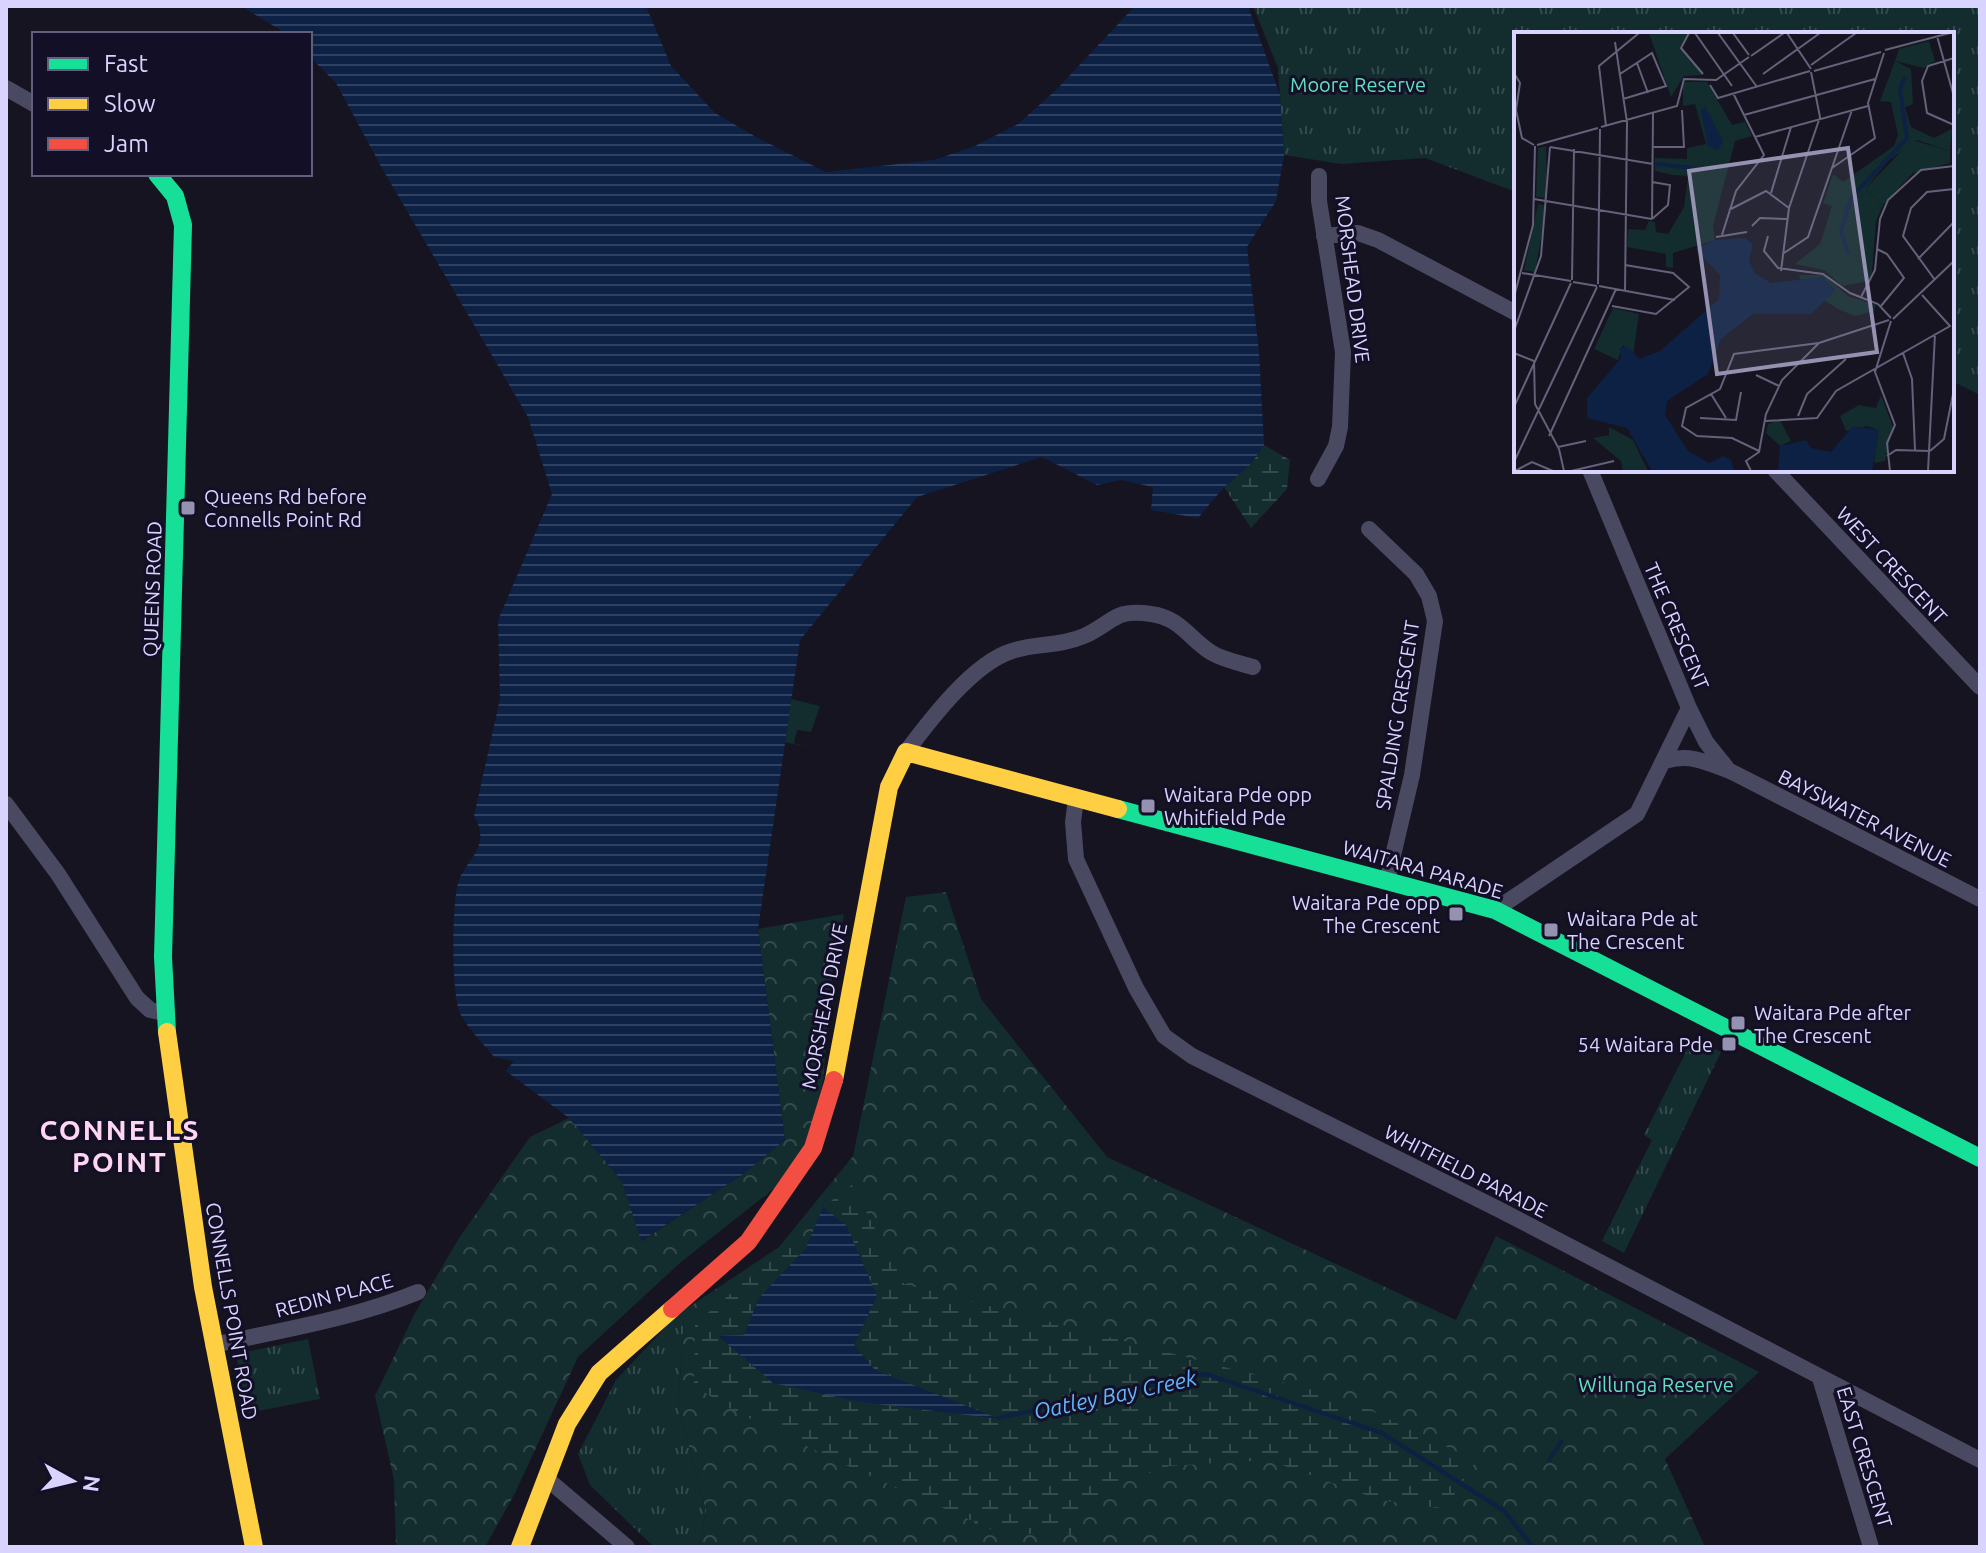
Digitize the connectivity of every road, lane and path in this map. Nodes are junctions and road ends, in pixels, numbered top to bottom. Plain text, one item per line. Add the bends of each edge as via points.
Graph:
1 (6, 88) edge
2 (32, 103) edge
3 (159, 176) edge
4 (1319, 176) dead end
5 (1324, 236) junction
6 (1514, 312) edge
7 (1591, 472) edge
8 (1777, 472) edge
9 (1318, 479) dead end
10 (1369, 529) dead end
11 (1253, 667) dead end
12 (1980, 687) edge
13 (1689, 708) junction
14 (906, 752) junction
15 (1665, 761) junction
16 (1732, 772) junction
17 (1076, 799) junction
18 (6, 804) edge
19 (1387, 881) junction
20 (1980, 899) edge
21 (1495, 910) junction
22 (164, 1013) junction
23 (1980, 1158) edge
24 (418, 1292) dead end
25 (213, 1345) junction
26 (1820, 1378) junction
27 (1980, 1460) edge
28 (546, 1478) junction
29 (254, 1547) edge
30 (520, 1547) edge
31 (627, 1547) edge
32 (1871, 1547) edge

1 - 2 street
3 - 22 street, QUEENS ROAD via 175,196 183,225
4 - 5 street, MORSHEAD DRIVE
5 - 6 street via 1358,233 1378,240
5 - 9 street, MORSHEAD DRIVE via 1343,352 1343,397 1336,446
7 - 13 street, THE CRESCENT
8 - 12 street, WEST CRESCENT
10 - 19 street, SPALDING CRESCENT via 1416,574 1435,621 1412,775
11 - 14 street, MORSHEAD DRIVE via 1212,653 1178,623 1153,614 1121,613 1085,635 1053,646 1012,650 993,661
13 - 15 street, THE CRESCENT
13 - 16 street, BAYSWATER AVENUE via 1706,742
14 - 17 street, WAITARA PARADE
14 - 28 street, MORSHEAD DRIVE via 886,799 836,1075 813,1148 748,1242 599,1373 567,1424
15 - 16 street, BAYSWATER AVENUE via 1693,758
15 - 21 street, THE CRESCENT via 1642,808 1630,820
16 - 20 street, BAYSWATER AVENUE
17 - 19 street, WAITARA PARADE
17 - 26 street, WHITFIELD PARADE via 1076,859 1164,1036 1192,1056
18 - 22 street via 137,998 150,1010
19 - 21 street, WAITARA PARADE
21 - 23 street, WAITARA PARADE
22 - 25 street, CONNELLS POINT ROAD
24 - 25 street, REDIN PLACE via 353,1315
25 - 29 street, CONNELLS POINT ROAD
26 - 27 street, WHITFIELD PARADE
26 - 32 street, EAST CRESCENT
28 - 30 street, MORSHEAD DRIVE
28 - 31 street

